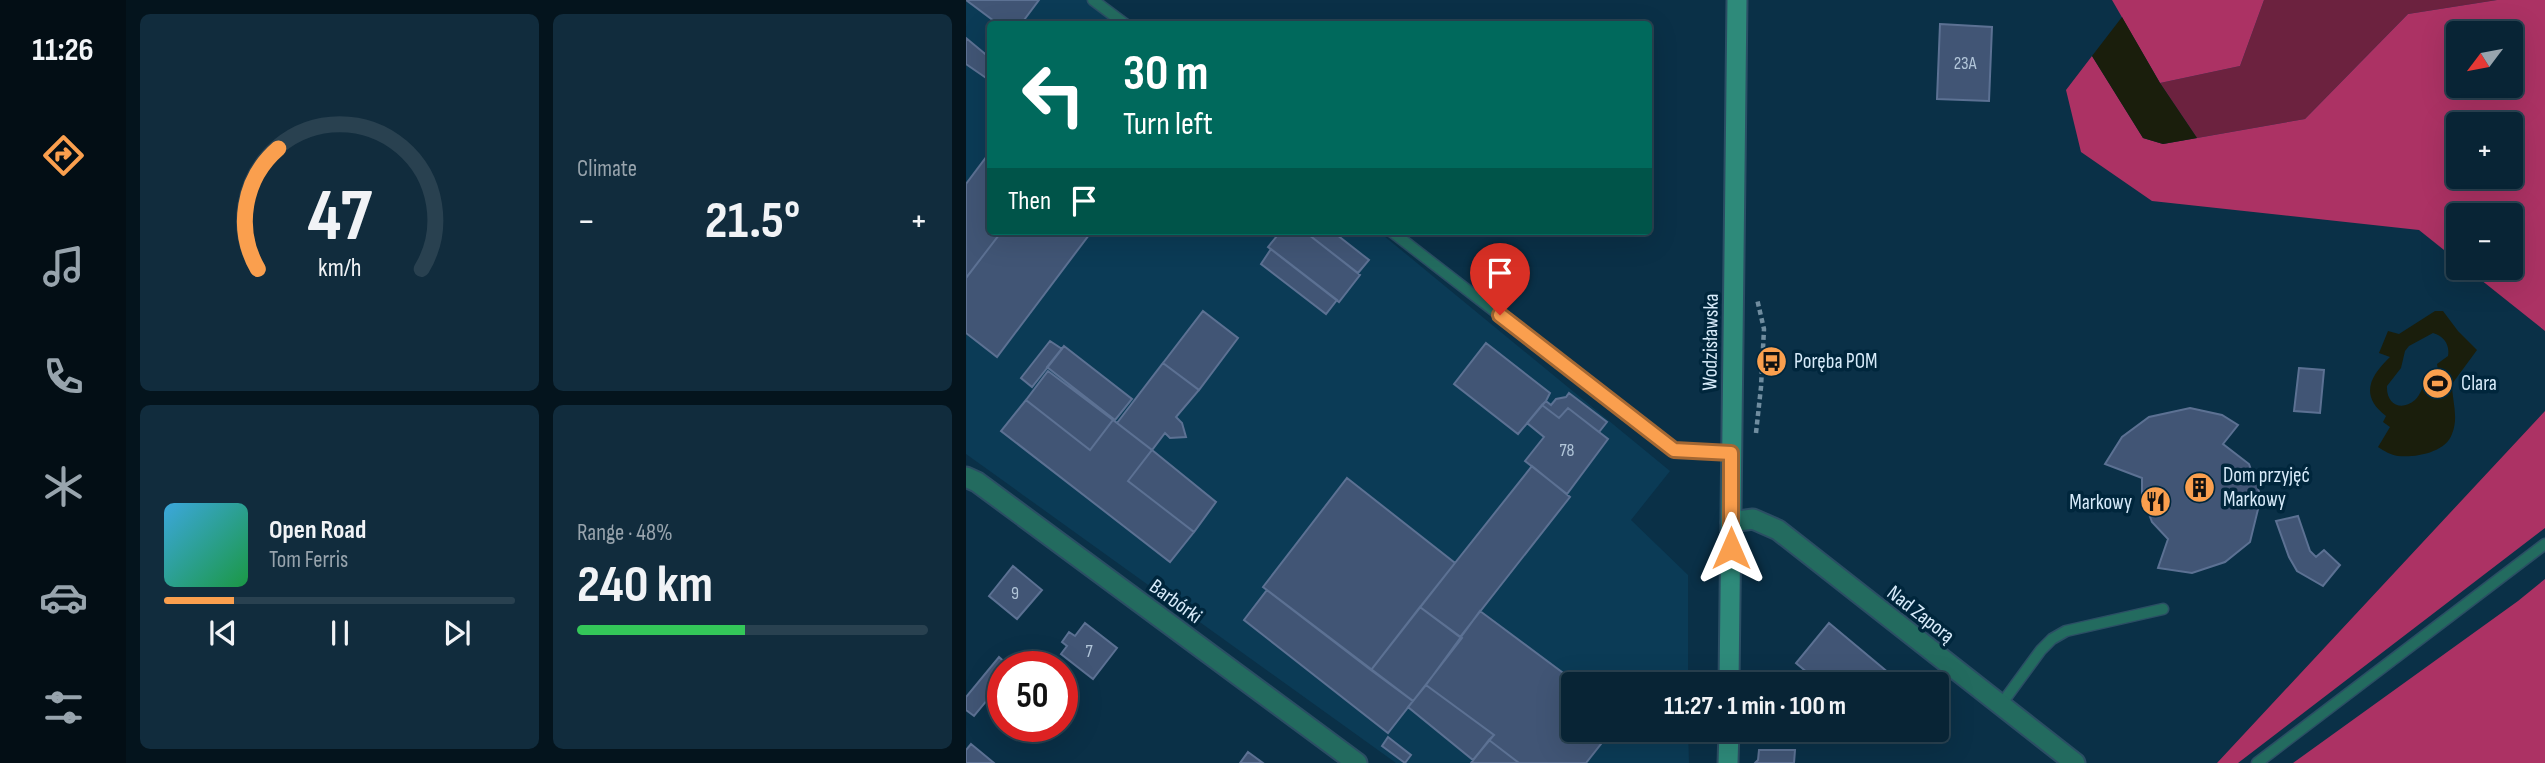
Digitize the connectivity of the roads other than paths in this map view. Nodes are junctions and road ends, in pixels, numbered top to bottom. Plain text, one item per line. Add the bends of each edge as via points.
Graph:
1 (1093, 0) edge
2 (1737, 0) edge
3 (1121, 21) edge
4 (1396, 235) edge
5 (1731, 453) junction
6 (966, 477) edge
7 (1731, 522) junction
8 (2545, 544) edge
9 (2163, 609) dead end
10 (1729, 672) edge
11 (2000, 706) junction
12 (1729, 742) edge
13 (1357, 763) edge
14 (1728, 763) edge
15 (2075, 763) edge
16 (2257, 763) edge

1 - 3 lane
2 - 5 main road, Wodzisławska
4 - 5 lane via 1674,450
5 - 7 main road, Wodzisławska
6 - 13 street, Barbórki
7 - 10 main road, Wodzisławska
7 - 11 street, Nad Zaporą via 1753,519 1778,530
8 - 16 lane
9 - 11 lane via 2066,631 2052,639
11 - 15 street, Nad Zaporą
12 - 14 main road

